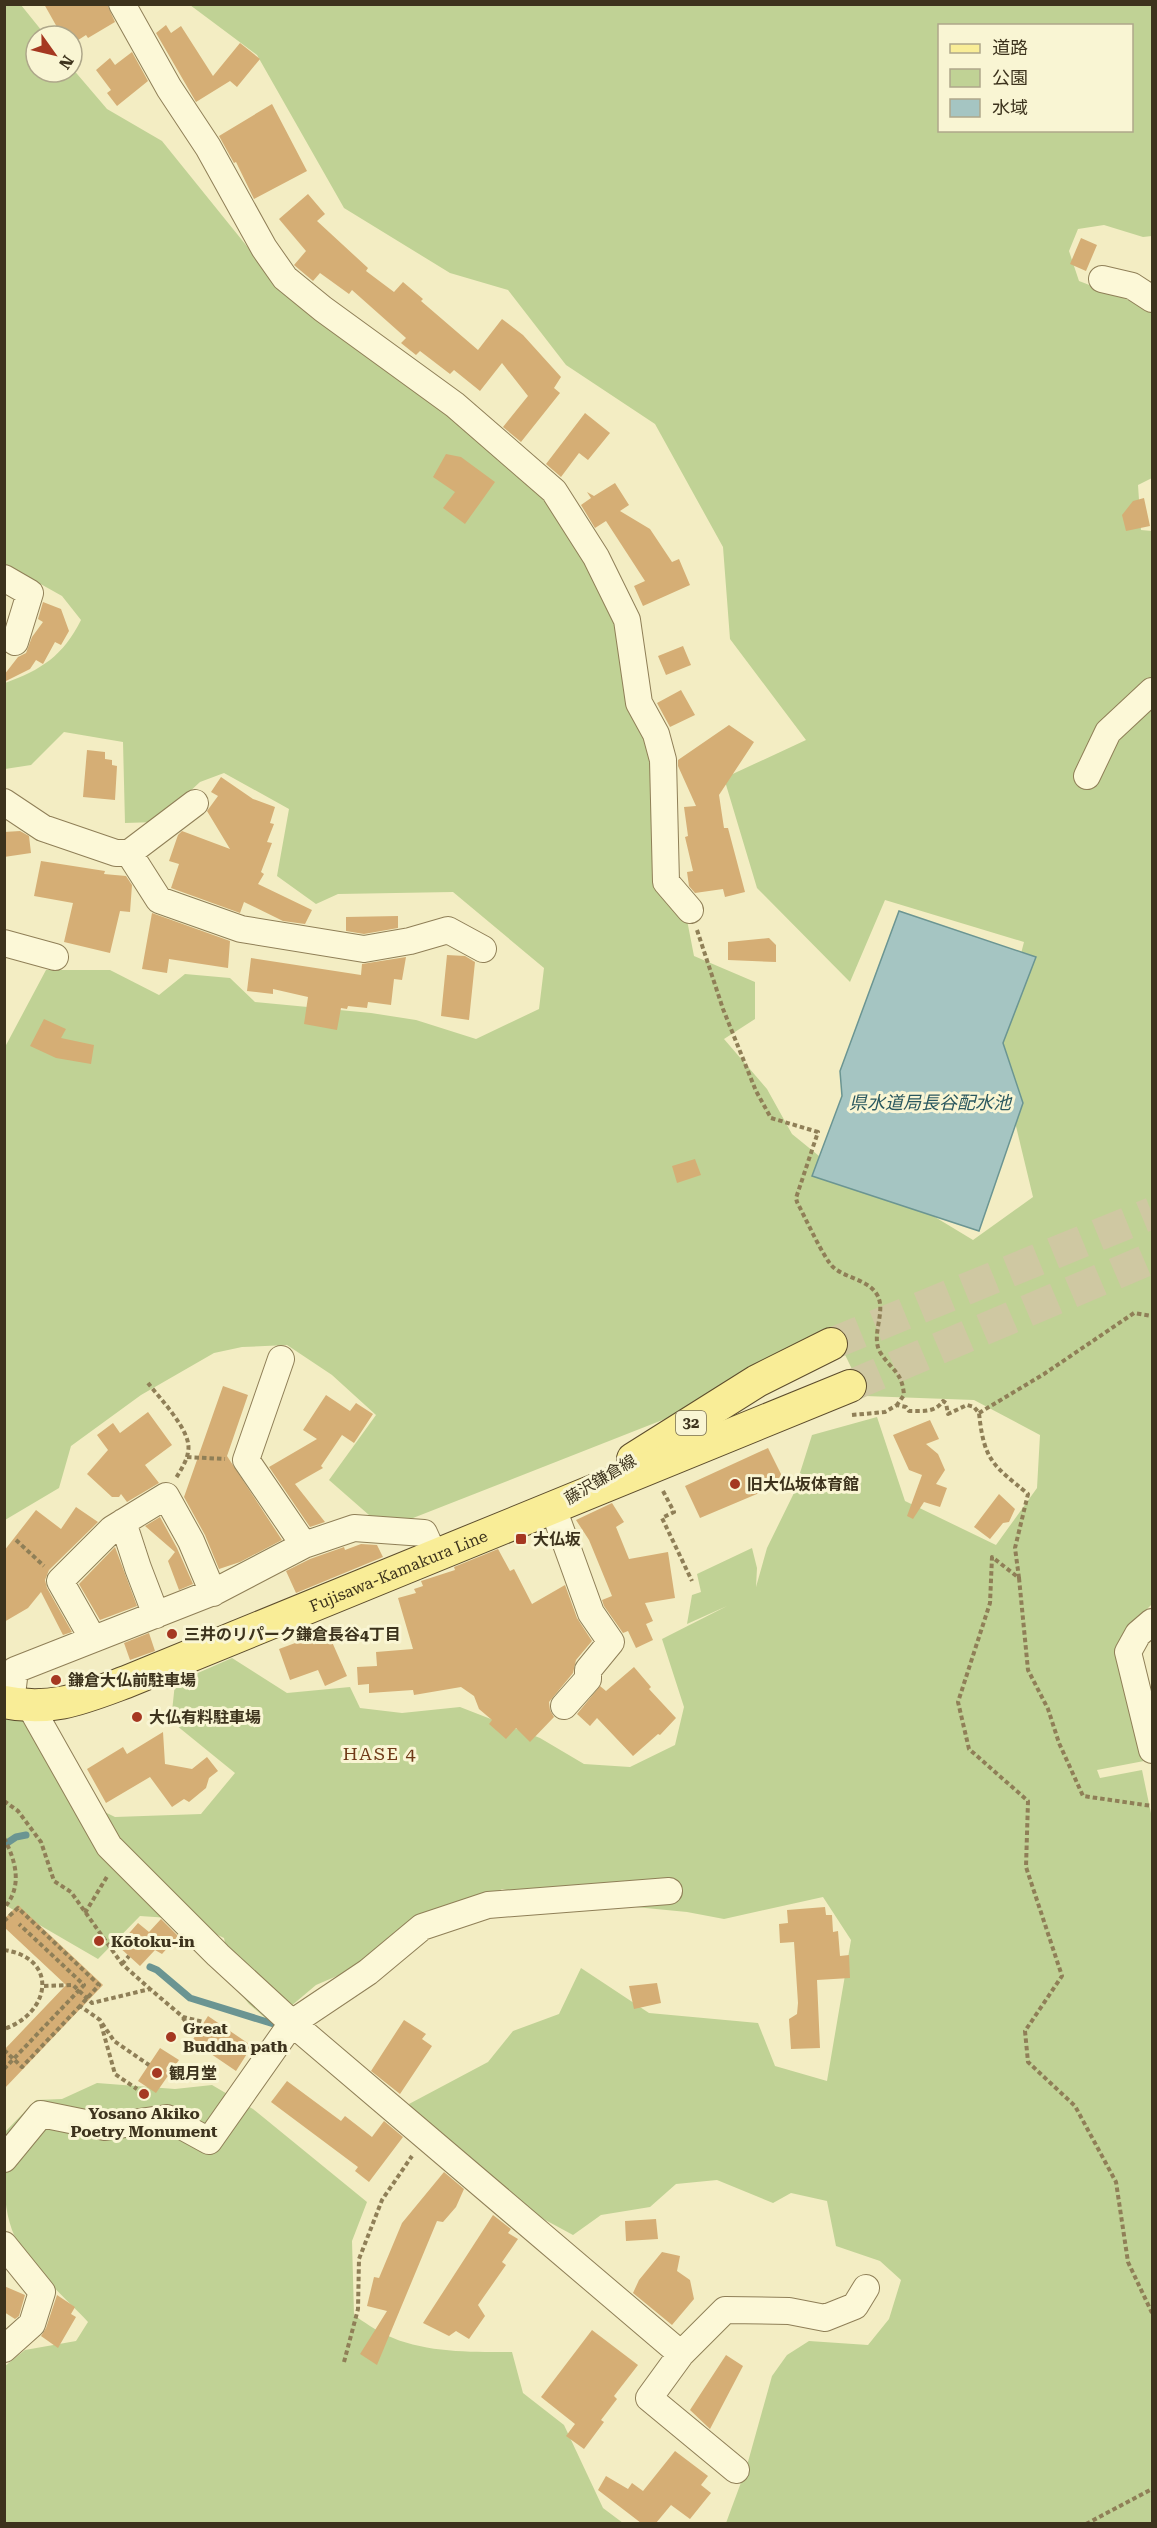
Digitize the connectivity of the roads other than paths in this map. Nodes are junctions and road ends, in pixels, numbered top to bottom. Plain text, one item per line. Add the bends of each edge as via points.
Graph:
1 (122, 4) edge
2 (1102, 279) dead end
3 (1152, 299) edge
4 (4, 578) edge
5 (15, 642) dead end
6 (1152, 691) edge
7 (1088, 776) dead end
8 (4, 802) edge
9 (195, 804) dead end
10 (129, 853) junction
11 (690, 910) road end
12 (4, 943) edge
13 (483, 949) dead end
14 (54, 957) dead end
15 (831, 1344) tunnel mouth
16 (282, 1359) dead end
17 (848, 1401) tunnel mouth
18 (553, 1508) junction
19 (123, 1522) junction
20 (304, 1545) junction
21 (434, 1555) junction
22 (213, 1593) junction
23 (156, 1615) junction
24 (1152, 1622) edge
25 (93, 1639) junction
26 (15, 1704) edge
27 (564, 1706) dead end
28 (1152, 1750) edge
29 (669, 1891) dead end
30 (292, 2023) junction
31 (4, 2159) edge
32 (4, 2245) edge
33 (866, 2289) dead end
34 (4, 2349) edge
35 (681, 2354) junction
36 (736, 2470) dead end

1 - 11 street via 285,278 455,405 554,491 596,557 627,620 639,703 656,734 663,760 666,882
2 - 3 street via 1132,286
4 - 5 street via 30,593
6 - 7 street via 1108,732
8 - 10 street via 43,828 116,853
9 - 10 street
10 - 13 street via 159,900 241,929 364,949 447,930
12 - 14 street
15 - 18 main road, 藤沢鎌倉線 / 32 via 757,1381
16 - 20 street via 246,1460
17 - 18 main road, 藤沢鎌倉線 / 32 via 650,1468
18 - 21 main road, Fujisawa-Kamakura Line / 32
18 - 27 street via 591,1613 611,1642 588,1670 588,1679
19 - 22 street via 165,1496 191,1541
19 - 23 street
19 - 25 street via 60,1581
20 - 21 street via 354,1528 424,1533
20 - 22 street
21 - 26 main road, Fujisawa-Kamakura Line / 32 via 73,1701 52,1706
22 - 23 street
23 - 25 street
24 - 28 street via 1138,1634 1128,1652
25 - 26 street via 15,1670
26 - 30 street via 109,1846
29 - 30 street via 488,1905 433,1924 422,1928 368,1972
30 - 31 street via 209,2141 167,2118 105,2127 41,2114
30 - 35 street
32 - 34 street via 42,2292 32,2324
33 - 35 street via 855,2306 825,2318 789,2311 725,2310
35 - 36 street via 649,2397

